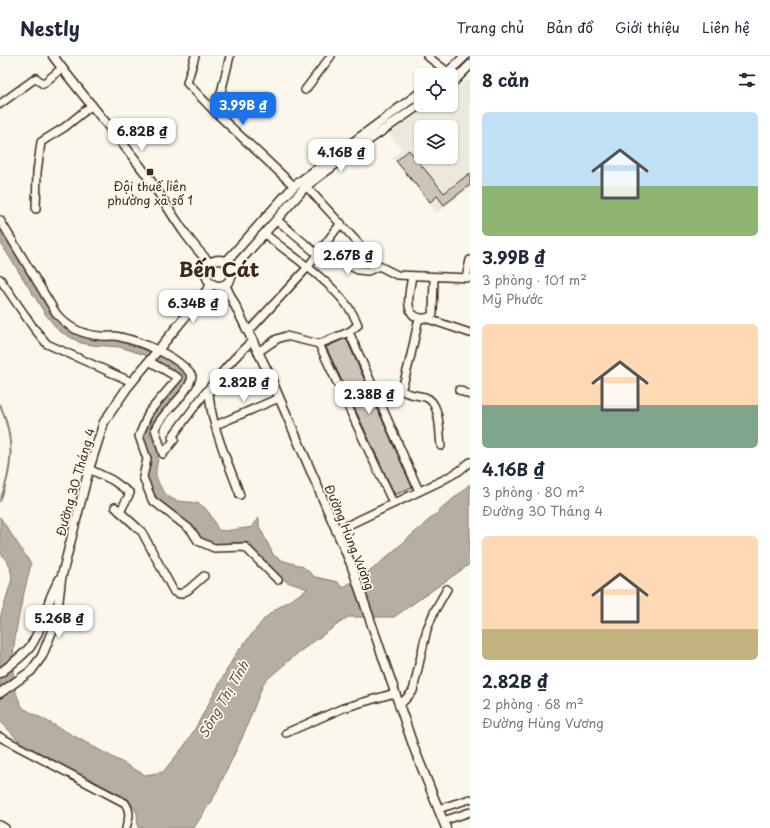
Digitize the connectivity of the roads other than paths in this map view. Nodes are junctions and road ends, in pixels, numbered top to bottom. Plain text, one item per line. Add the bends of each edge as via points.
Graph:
1 (53, 56) edge
2 (195, 56) edge
3 (230, 56) edge
4 (331, 56) edge
5 (427, 56) edge
6 (465, 56) edge
7 (470, 65) edge
8 (62, 68) junction
9 (440, 68) edge
10 (452, 68) edge
11 (458, 78) edge
12 (305, 90) dead end
13 (414, 98) edge
14 (0, 104) edge
15 (92, 105) junction
16 (414, 108) edge
17 (216, 113) junction
18 (361, 141) junction
19 (294, 186) junction
20 (306, 186) junction
21 (36, 210) dead end
22 (0, 220) edge
23 (277, 220) junction
24 (341, 223) junction
25 (265, 234) junction
26 (242, 251) junction
27 (319, 253) junction
28 (470, 260) edge
29 (226, 262) junction
30 (210, 263) junction
31 (379, 266) junction
32 (307, 268) junction
33 (232, 270) junction
34 (412, 276) junction
35 (434, 277) junction
36 (468, 278) edge
37 (0, 280) edge
38 (212, 284) junction
39 (225, 285) junction
40 (423, 318) junction
41 (249, 331) junction
42 (349, 332) junction
43 (470, 333) edge
44 (253, 340) junction
45 (320, 344) junction
46 (158, 351) junction
47 (258, 352) junction
48 (150, 361) junction
49 (132, 382) junction
50 (209, 389) junction
51 (459, 390) dead end
52 (470, 395) edge
53 (279, 398) junction
54 (216, 425) junction
55 (441, 446) dead end
56 (470, 462) edge
57 (89, 470) junction
58 (419, 491) junction
59 (240, 495) dead end
60 (393, 503) junction
61 (336, 531) junction
62 (204, 576) dead end
63 (61, 579) junction
64 (278, 580) dead end
65 (447, 589) dead end
66 (0, 673) edge
67 (0, 693) edge
68 (395, 693) junction
69 (399, 706) junction
70 (286, 733) dead end
71 (0, 737) edge
72 (470, 799) edge
73 (438, 809) junction
74 (470, 812) edge
75 (445, 824) edge
76 (0, 825) edge
77 (5, 828) edge
78 (126, 828) edge

1 - 8 main road
2 - 17 street via 187,82
3 - 17 street
4 - 12 street
5 - 9 street
6 - 10 main road
7 - 11 main road
8 - 14 street via 43,84 36,78
8 - 15 main road
13 - 18 main road
15 - 21 street via 41,142
15 - 30 main road via 147,176 196,250
16 - 18 main road
17 - 19 street
18 - 19 main road
18 - 20 main road
19 - 20 main road
19 - 26 main road
20 - 23 main road
20 - 24 street
22 - 46 street via 56,313 65,323 89,334 118,336
23 - 25 main road
23 - 27 street
24 - 27 street
24 - 31 street
25 - 26 main road
25 - 32 street
26 - 29 main road
26 - 33 main road
27 - 31 street via 358,270 368,271
27 - 32 street
28 - 36 street
29 - 30 main road via 218,260
29 - 33 main road
30 - 38 main road via 206,274
31 - 34 street via 397,275
32 - 41 street
32 - 42 street via 348,304 358,325
33 - 39 main road via 231,278
34 - 35 street
34 - 40 street via 408,309 411,314
35 - 36 street
35 - 40 street via 432,316
37 - 49 street via 47,344
38 - 39 main road
38 - 46 main road, Đường 30 Tháng 4
39 - 41 main road, Đường Hùng Vương
40 - 43 street
40 - 55 street via 418,322 409,359 409,370 401,390 427,398 436,406
41 - 44 main road, Đường Hùng Vương
42 - 45 street
42 - 58 street
44 - 47 main road, Đường Hùng Vương
44 - 50 street via 239,352
45 - 47 street via 286,336
45 - 60 street
46 - 48 main road, Đường 30 Tháng 4
46 - 50 street via 180,363 192,376 188,387 165,412 154,429 163,454 175,439 172,437
47 - 53 main road, Đường Hùng Vương
48 - 49 main road, Đường 30 Tháng 4
48 - 64 street via 178,378 149,412 139,436 148,459 143,477 152,500 185,525 198,540 214,548 245,547
49 - 57 main road, Đường 30 Tháng 4 via 104,422
50 - 54 street via 209,401
51 - 52 street
53 - 54 street
53 - 61 main road, Đường Hùng Vương
54 - 59 street
56 - 58 street via 459,471
57 - 62 street via 112,480 130,493 118,510 142,532 174,592 180,594 188,590
57 - 63 main road, Đường 30 Tháng 4
58 - 60 street
60 - 61 street
61 - 68 main road, Đường Hùng Vương via 351,564
63 - 66 main road, Đường 30 Tháng 4 via 52,592 35,639 15,662
63 - 67 main road, Đường 30 Tháng 4 via 52,631 42,656 21,680
65 - 69 street via 427,629 413,691
68 - 69 main road, Đường Hùng Vương
68 - 70 street via 343,708
69 - 73 main road, Đường Hùng Vương
71 - 78 street via 124,804 130,815
72 - 73 street
73 - 75 main road, Đường Hùng Vương
74 - 75 street
76 - 77 street

